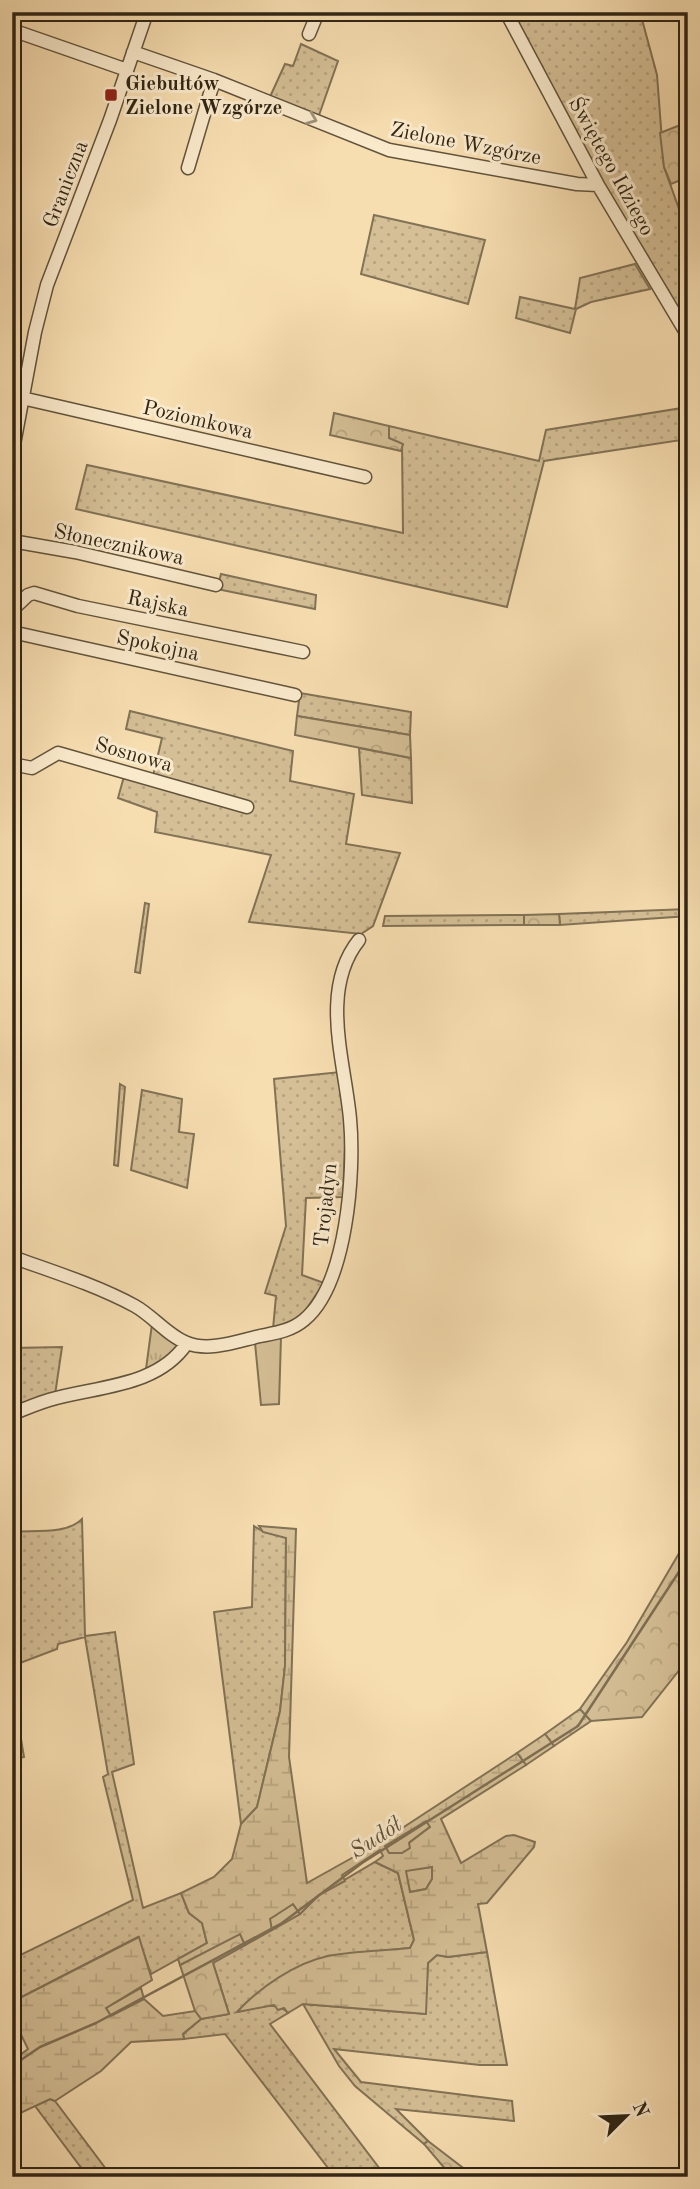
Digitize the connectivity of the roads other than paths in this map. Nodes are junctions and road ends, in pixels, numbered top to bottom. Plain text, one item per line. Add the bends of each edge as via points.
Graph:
1 (147, 12) edge
2 (318, 12) edge
3 (506, 12) edge
4 (12, 30) edge
5 (309, 34) dead end
6 (133, 52) junction
7 (127, 70) junction
8 (214, 80) junction
9 (188, 168) dead end
10 (598, 185) junction
11 (688, 336) edge
12 (22, 398) junction
13 (12, 455) edge
14 (365, 477) dead end
15 (12, 541) edge
16 (216, 585) dead end
17 (12, 610) edge
18 (12, 632) edge
19 (303, 652) dead end
20 (295, 695) dead end
21 (12, 765) edge
22 (247, 807) dead end
23 (359, 940) dead end
24 (12, 1257) edge
25 (187, 1343) junction
26 (12, 1414) edge

1 - 6 street, Graniczna
2 - 5 street
3 - 10 street, Świętego Idziego
4 - 7 street
6 - 7 street, Graniczna
6 - 8 street, Zielone Wzgórze
7 - 12 street, Graniczna via 49,278
8 - 9 street
8 -> 10 street, Zielone Wzgórze via 389,150
10 - 11 street, Świętego Idziego
12 - 13 street, Graniczna
12 - 14 street, Poziomkowa
15 - 16 street, Słonecznikowa
17 - 19 street, Rajska via 34,593
18 - 20 street, Spokojna
21 - 22 street, Sosnowa via 32,768 58,754
23 - 25 street, Trojadyn via 343,963 338,1002 351,1121 341,1253 332,1276 314,1310 292,1328 209,1347
24 - 25 street via 108,1293
25 - 26 street via 166,1366 109,1390 48,1400

